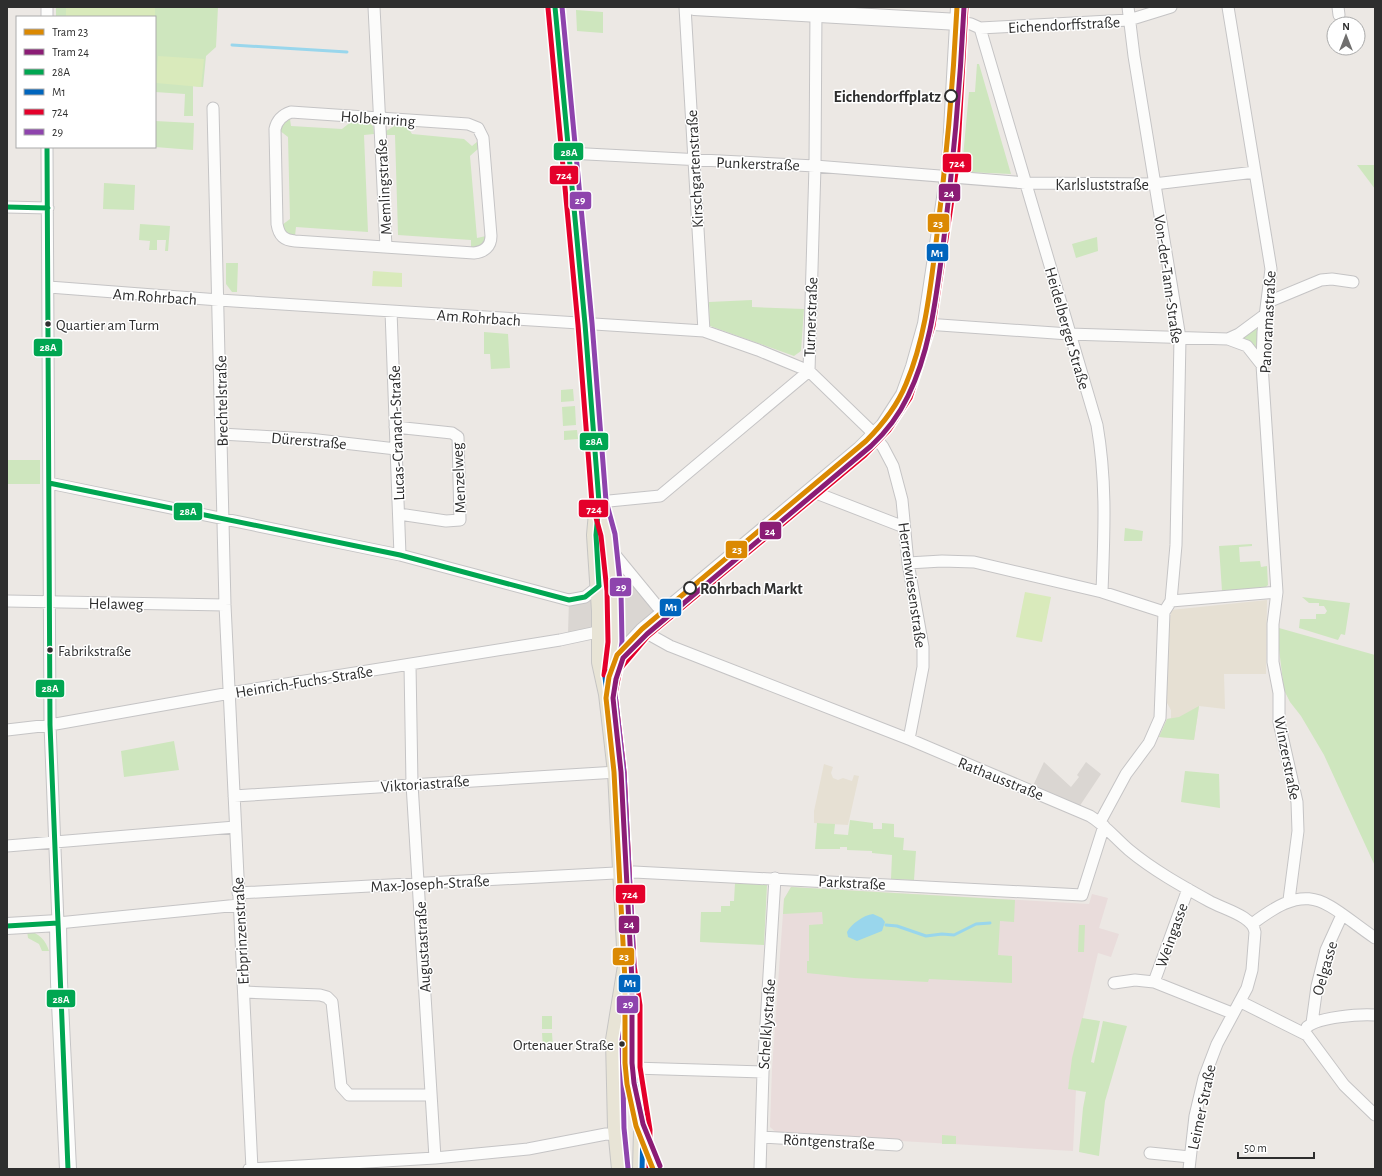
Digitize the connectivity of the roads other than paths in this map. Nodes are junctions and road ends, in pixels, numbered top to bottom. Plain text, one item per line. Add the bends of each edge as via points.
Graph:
1 (374, 7) edge
2 (555, 7) edge
3 (685, 7) edge
4 (694, 7) edge
5 (1128, 7) edge
6 (1172, 7) edge
7 (1228, 7) edge
8 (816, 11) edge
9 (959, 15) edge
10 (1129, 20) junction
11 (980, 28) junction
12 (212, 108) dead end
13 (380, 118) junction
14 (47, 148) edge
15 (568, 153) junction
16 (694, 160) junction
17 (815, 166) junction
18 (1254, 172) junction
19 (948, 177) junction
20 (1026, 183) junction
21 (1154, 184) junction
22 (7, 207) edge
23 (48, 208) junction
24 (386, 247) junction
25 (1353, 282) dead end
26 (49, 287) junction
27 (219, 300) junction
28 (1268, 302) junction
29 (391, 311) junction
30 (1266, 314) junction
31 (585, 324) junction
32 (926, 324) junction
33 (704, 331) junction
34 (1069, 334) junction
35 (1180, 338) junction
36 (1228, 338) junction
37 (1262, 365) junction
38 (809, 371) junction
39 (395, 427) junction
40 (221, 434) junction
41 (875, 436) junction
42 (396, 449) junction
43 (49, 483) junction
44 (811, 491) junction
45 (599, 502) junction
46 (399, 514) junction
47 (224, 518) junction
48 (904, 527) junction
49 (610, 549) junction
50 (400, 555) junction
51 (908, 563) junction
52 (599, 586) junction
53 (1102, 592) junction
54 (1276, 592) junction
55 (7, 601) edge
56 (1171, 601) junction
57 (49, 602) junction
58 (226, 605) junction
59 (670, 608) junction
60 (1164, 612) junction
61 (602, 631) junction
62 (643, 631) junction
63 (410, 664) junction
64 (613, 666) junction
65 (230, 693) junction
66 (608, 694) junction
67 (50, 726) junction
68 (7, 730) edge
69 (909, 739) junction
70 (616, 772) junction
71 (412, 784) junction
72 (234, 796) junction
73 (1102, 824) junction
74 (235, 827) junction
75 (56, 843) junction
76 (7, 846) edge
77 (622, 873) junction
78 (775, 878) junction
79 (419, 883) junction
80 (1188, 889) junction
81 (238, 893) junction
82 (1290, 900) junction
83 (239, 906) junction
84 (1342, 915) junction
85 (58, 923) junction
86 (1252, 924) junction
87 (24, 925) junction
88 (7, 926) edge
89 (1375, 938) edge
90 (59, 955) junction
91 (627, 966) junction
92 (1154, 982) junction
93 (1114, 983) dead end
94 (244, 992) junction
95 (1241, 1002) junction
96 (1232, 1013) junction
97 (1375, 1015) edge
98 (1312, 1023) junction
99 (1302, 1032) junction
100 (633, 1068) junction
101 (763, 1072) junction
102 (430, 1095) junction
103 (1375, 1115) edge
104 (618, 1136) junction
105 (761, 1137) junction
106 (897, 1145) dead end
107 (1150, 1153) dead end
108 (1190, 1157) junction
109 (434, 1158) junction
110 (68, 1169) edge
111 (250, 1169) edge
112 (621, 1169) edge
113 (634, 1169) edge
114 (642, 1169) edge
115 (760, 1169) edge
116 (1189, 1169) edge

1 - 13 street, Memlingstraße
2 - 15 main road
3 - 16 street, Kirschgartenstraße
4 - 8 main road
5 - 10 street, Von-der-Tann-Straße
6 - 10 street, Eichendorffstraße
7 - 18 street, Panoramastraße
8 - 9 main road
8 - 17 street, Turnerstraße
9 - 11 street
9 - 19 main road
10 - 11 street, Eichendorffstraße
10 - 21 street, Von-der-Tann-Straße
11 - 20 street, Heidelberger Straße
12 - 27 street, Brechtelstraße
13 - 24 street, Memlingstraße
13 - 24 street, Holbeinring via 468,124 480,131 483,138 492,236 487,249 474,254
13 - 24 street, Holbeinring via 296,112 285,114 278,120 275,129 277,224 280,235 288,240
14 - 23 street
15 - 16 street, Punkerstraße
15 - 31 main road
16 - 17 street, Punkerstraße
16 - 33 street, Kirschgartenstraße
17 - 19 street, Punkerstraße
17 - 38 street, Turnerstraße
18 - 21 street, Karlsluststraße
18 - 28 street, Panoramastraße via 1271,269
19 - 20 street, Karlsluststraße
19 - 32 main road
20 - 21 street, Karlsluststraße
20 - 34 street, Heidelberger Straße
21 - 35 street, Von-der-Tann-Straße
22 - 23 street
23 - 26 street
25 - 28 street via 1321,280
26 - 27 street, Am Rohrbach
26 - 43 street
27 - 29 street, Am Rohrbach
27 - 40 street, Brechtelstraße
28 - 30 street, Panoramastraße
29 - 31 street, Am Rohrbach
29 - 39 street, Lucas-Cranach-Straße
30 - 36 street via 1239,334
30 - 37 street, Panoramastraße
31 - 33 street, Am Rohrbach
31 - 45 main road
32 - 34 street
32 - 41 main road via 904,395
33 - 38 street, Am Rohrbach
34 - 35 street
34 - 53 street, Heidelberger Straße via 1097,425 1101,448 1105,497
35 - 36 street
35 - 56 street, Von-der-Tann-Straße via 1176,545
36 - 37 street via 1247,346
37 - 54 street, Panoramastraße
38 - 41 street, Am Rohrbach
38 - 45 street, Turnerstraße via 660,496
39 - 42 street, Lucas-Cranach-Straße
39 - 46 street, Menzelweg via 452,433 458,437 460,520 446,521
40 - 42 street, Dürerstraße via 310,439
40 - 47 street, Brechtelstraße
41 - 44 main road
41 - 48 street, Herrenwiesenstraße via 884,447 893,466 902,500
42 - 46 street, Lucas-Cranach-Straße
43 - 47 street
43 - 57 street
44 - 48 street
44 - 59 main road
45 - 49 main road
45 - 52 main road via 596,536
46 - 50 street, Lucas-Cranach-Straße
47 - 50 street
47 - 58 street, Brechtelstraße
48 - 51 street, Herrenwiesenstraße
49 - 59 street via 657,606
49 - 64 main road via 615,622
50 - 52 street via 569,600 585,597
51 - 53 street via 974,562
51 - 69 street, Herrenwiesenstraße via 923,647 923,667
52 - 61 main road
53 - 60 street
54 - 56 street
54 - 82 street, Winzerstraße via 1273,662 1279,693 1279,722 1297,802 1298,824
55 - 57 street, Helaweg
56 - 60 street
57 - 58 street, Helaweg
57 - 67 street
58 - 65 street, Brechtelstraße
59 - 62 main road
60 - 73 street via 1160,718 1149,743 1126,774
61 - 63 street, Heinrich-Fuchs-Straße
61 - 66 main road via 601,662
62 - 64 main road
62 - 69 street, Rathausstraße via 670,646
63 - 65 street, Heinrich-Fuchs-Straße
63 - 71 street, Augustastraße
64 - 66 main road
65 - 67 street, Heinrich-Fuchs-Straße
65 - 72 street, Erbprinzenstraße
66 - 70 main road
67 - 68 street, Heinrich-Fuchs-Straße
67 - 75 street
69 - 73 street, Rathausstraße via 1069,806
70 - 71 street, Viktoriastraße
70 - 77 main road
71 - 72 street, Viktoriastraße
71 - 79 street, Augustastraße
72 - 74 street, Erbprinzenstraße
73 - 78 street, Parkstraße via 1082,895
73 - 80 street, Rathausstraße via 1144,862
74 - 75 street
74 - 81 street, Erbprinzenstraße
75 - 76 street
75 - 85 street
77 - 78 street, Parkstraße
77 - 79 street, Max-Joseph-Straße
77 - 91 main road
78 - 101 street, Schelklystraße
79 - 81 street, Max-Joseph-Straße
79 - 102 street, Augustastraße
80 - 86 street, Rathausstraße
80 - 92 street, Weingasse
81 - 83 street, Erbprinzenstraße
82 - 84 street via 1298,898 1324,902
82 - 86 street
83 - 85 street
83 - 94 street, Erbprinzenstraße
84 - 89 street
84 - 98 street, Oelgasse via 1326,950 1317,986
85 - 87 main road
85 - 90 main road
86 - 95 street via 1255,932 1252,970
87 - 88 main road
87 - 90 main road via 42,934
90 - 110 main road
91 - 100 main road via 633,1006
91 - 104 main road via 615,1040
92 - 93 street, Weingasse via 1135,980
92 - 96 street, Weingasse
94 - 102 street via 327,997 332,1002 341,1086 349,1095
94 - 111 street, Erbprinzenstraße
95 - 96 street
95 - 99 street
96 - 108 street, Leimer Straße via 1204,1078
97 - 98 street
98 - 99 street
99 - 103 street via 1344,1085
100 - 101 street
100 - 114 main road via 643,1130
101 - 105 street, Schelklystraße
102 - 109 street, Augustastraße
104 - 109 street via 606,1134 528,1149
104 - 112 main road
104 - 113 main road via 626,1142
105 - 106 street, Röntgenstraße
105 - 115 street, Schelklystraße
107 - 108 street, Leimer Straße
108 - 116 street, Leimer Straße
109 - 111 street

